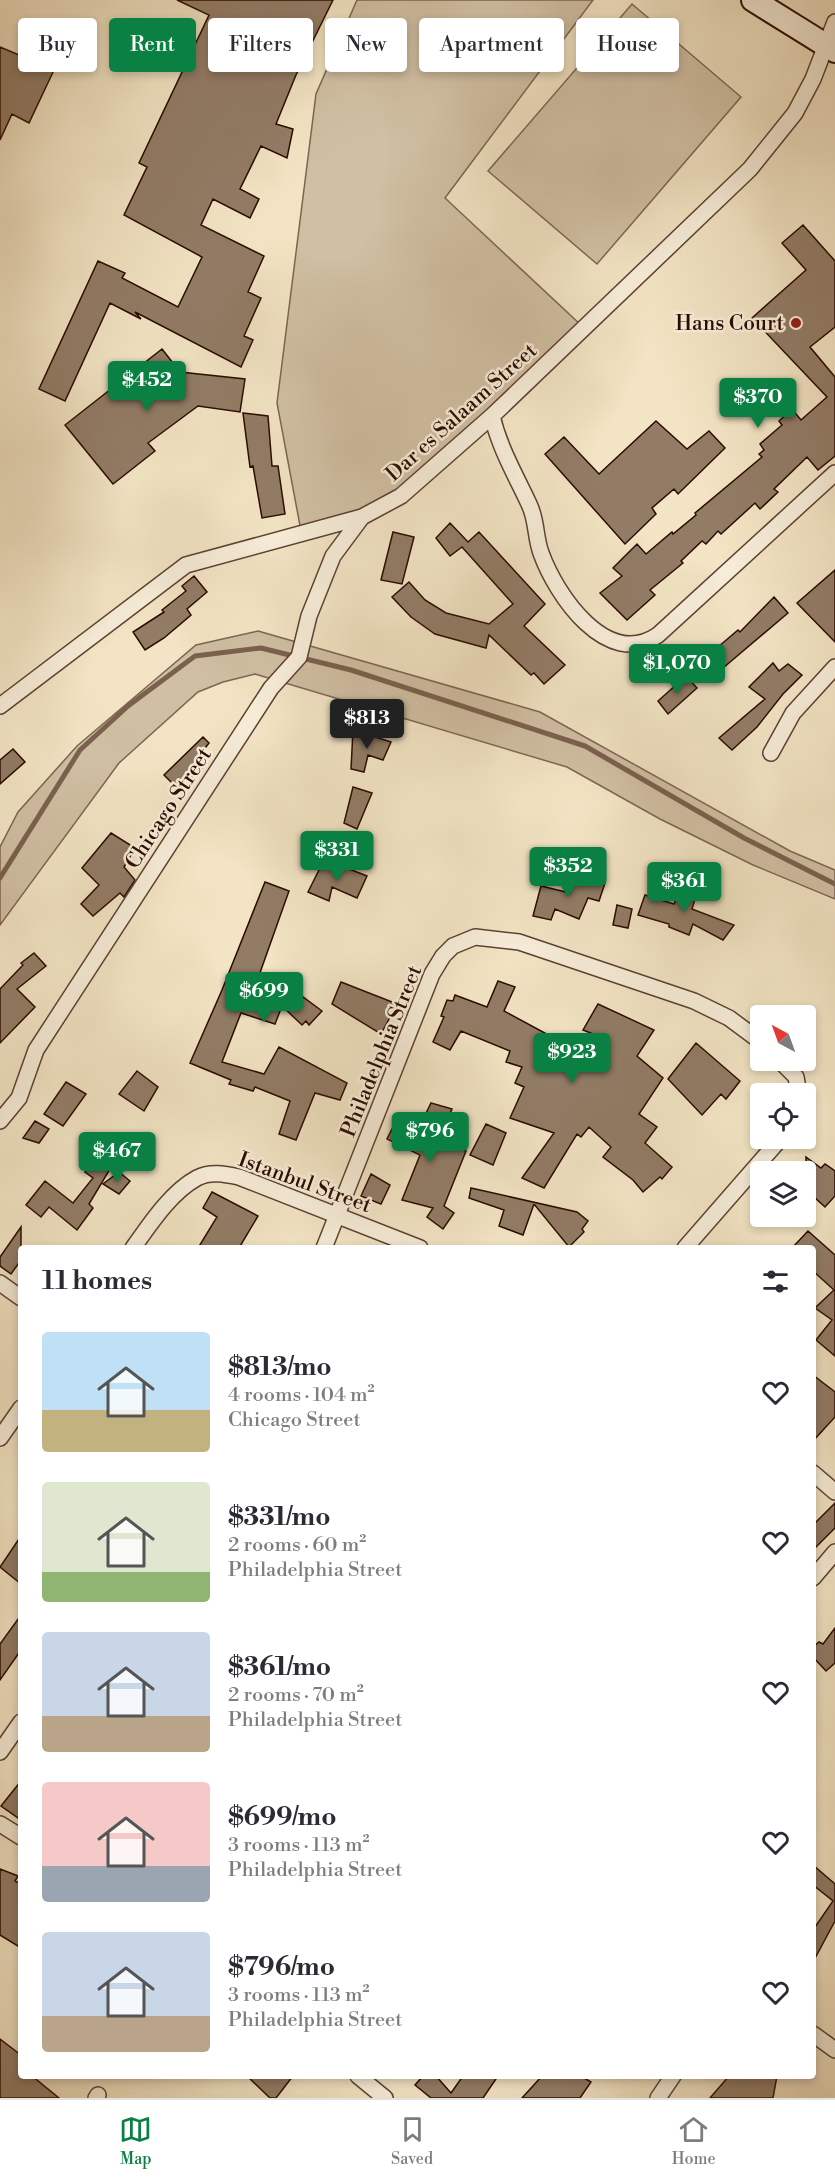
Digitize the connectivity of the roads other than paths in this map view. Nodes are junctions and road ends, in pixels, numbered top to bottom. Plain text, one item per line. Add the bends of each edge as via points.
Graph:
1 (753, 0) edge
2 (835, 22) edge
3 (830, 47) edge
4 (492, 416) junction
5 (835, 473) edge
6 (362, 517) junction
7 (835, 667) edge
8 (0, 706) edge
9 (771, 753) dead end
10 (750, 1034) edge
11 (0, 1121) edge
12 (771, 1149) edge
13 (339, 1215) junction
14 (135, 1245) edge
15 (325, 1245) edge
16 (413, 1245) edge
17 (688, 1245) edge
18 (0, 1283) edge
19 (18, 1296) edge
20 (18, 1412) edge
21 (0, 1438) edge
22 (816, 1476) edge
23 (835, 1492) edge
24 (835, 1552) edge
25 (816, 1574) edge
26 (18, 1726) edge
27 (0, 1752) edge
28 (0, 1824) edge
29 (18, 1835) edge
30 (816, 2036) edge
31 (835, 2049) edge
32 (362, 2079) edge
33 (671, 2079) edge
34 (385, 2098) edge
35 (658, 2098) edge

1 - 3 street
2 - 3 street, Dar es Salaam Street
3 - 4 street, Dar es Salaam Street via 795,113 750,169
4 - 5 street via 498,444 536,522 542,555 564,597 594,630 628,645 646,643 658,635
4 - 6 street, Dar es Salaam Street via 401,496
6 - 8 street, Dar es Salaam Street via 186,565
6 - 11 street, Chicago Street via 333,556 309,616 299,657 271,688 36,1050 19,1098
7 - 9 street via 793,713
10 - 13 street, Philadelphia Street via 694,1000 519,942 475,937 453,946 432,974
12 - 17 street
13 - 14 street, Istanbul Street via 239,1177 218,1173 198,1177 178,1192
13 - 15 street, Philadelphia Street
13 - 16 street, Istanbul Street
18 - 19 street
20 - 21 street
22 - 23 street
24 - 25 street
26 - 27 street
28 - 29 street
30 - 31 street
32 - 34 street
33 - 35 street

